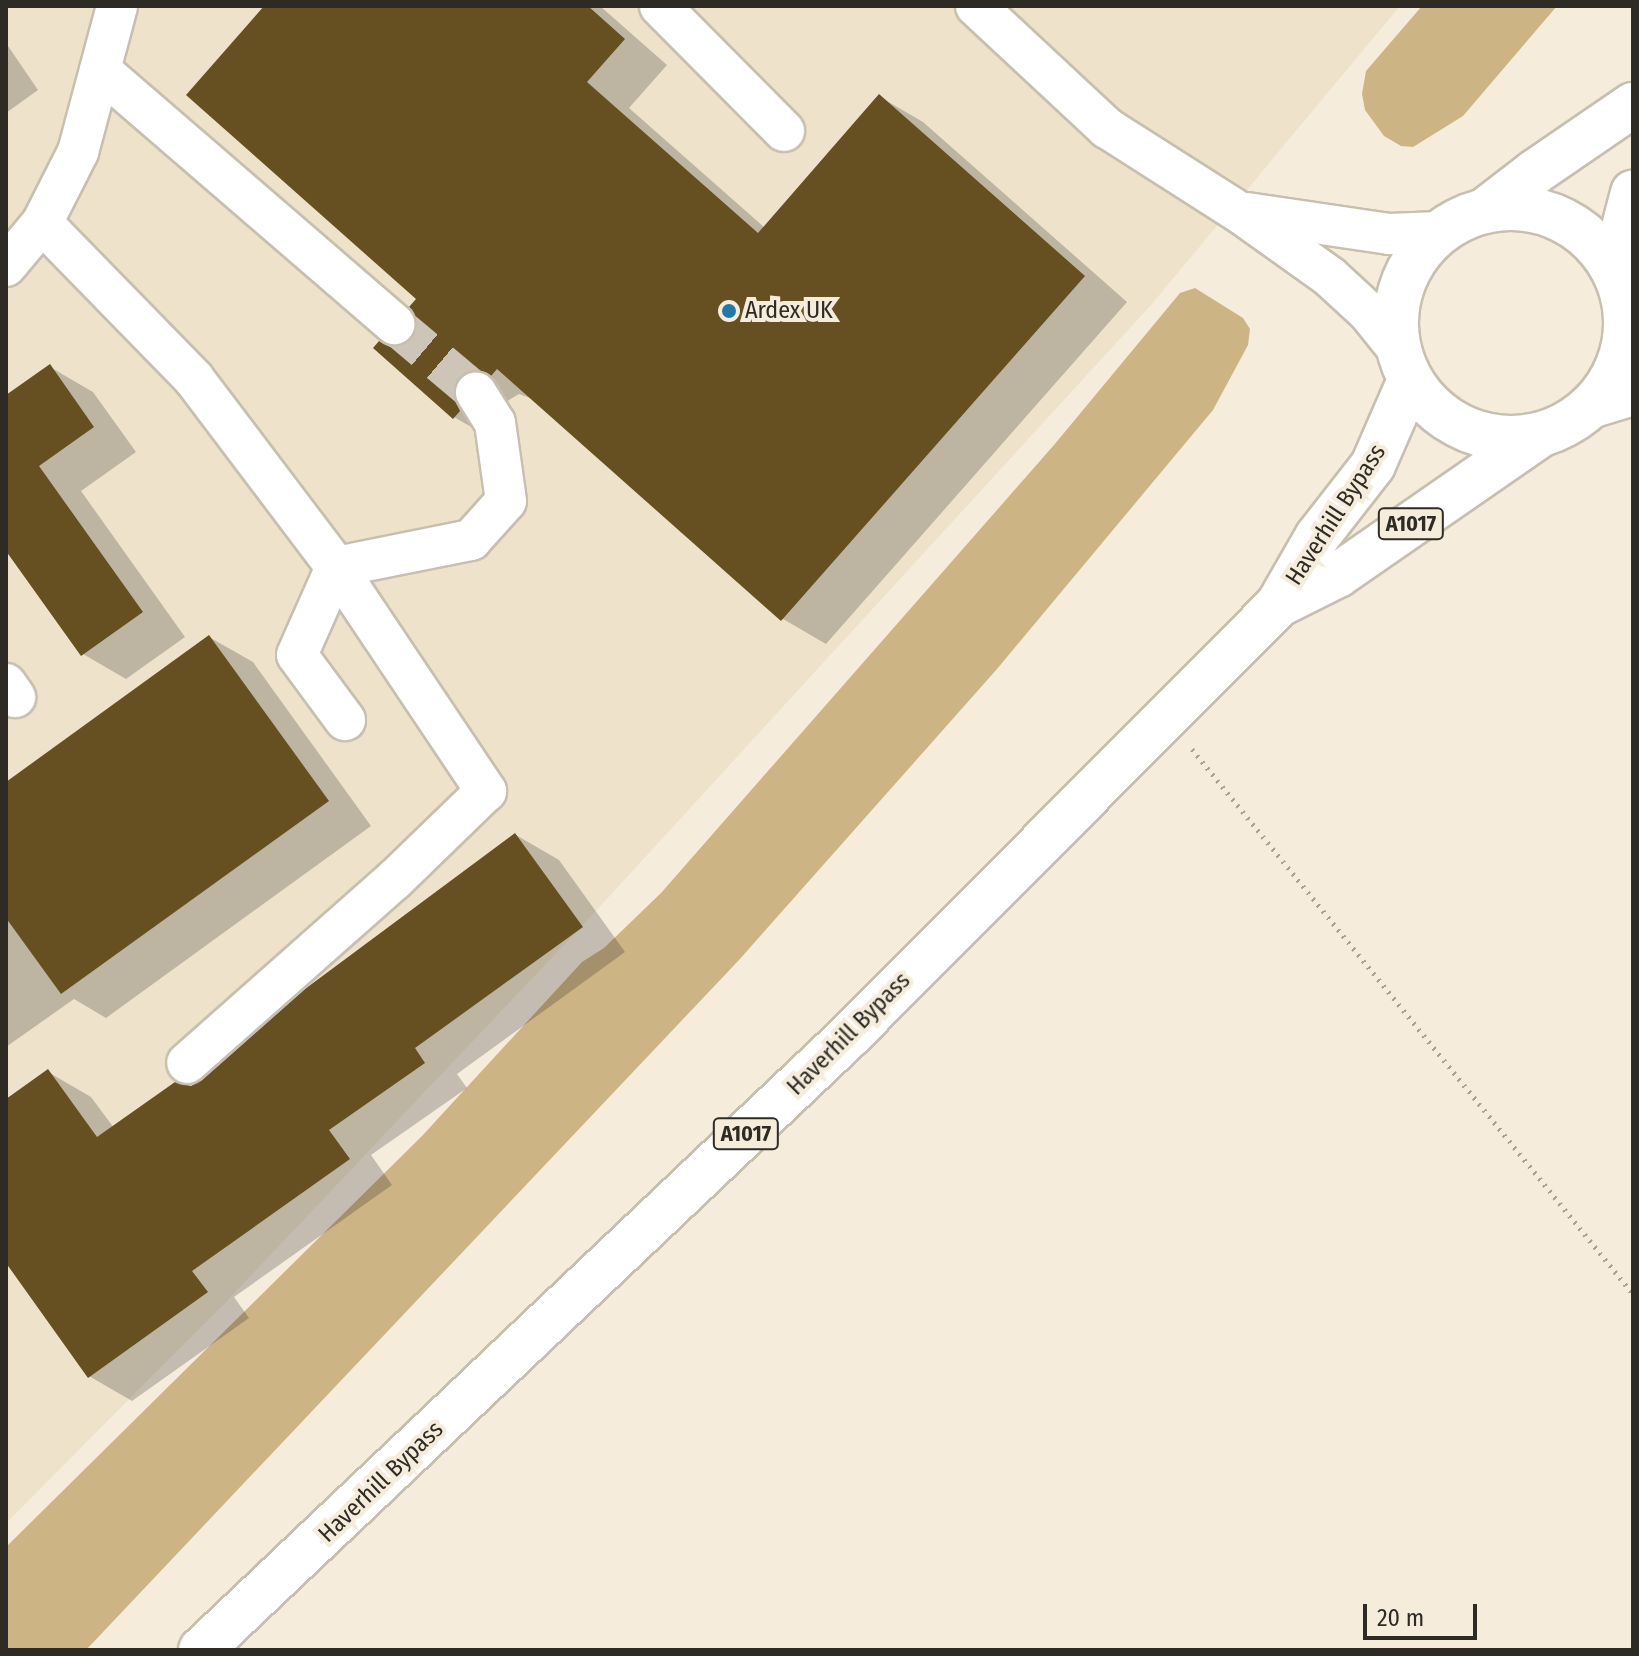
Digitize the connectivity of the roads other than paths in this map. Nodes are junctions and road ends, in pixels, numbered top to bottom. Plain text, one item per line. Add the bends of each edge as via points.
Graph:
1 (117, 6) edge
2 (660, 6) edge
3 (976, 6) edge
4 (100, 70) junction
5 (1633, 105) edge
6 (784, 131) dead end
7 (1633, 193) edge
8 (1487, 209) junction
9 (1239, 212) junction
10 (42, 223) junction
11 (1439, 232) junction
12 (6, 266) edge
13 (1623, 285) edge
14 (394, 324) tunnel mouth
15 (1404, 365) junction
16 (476, 393) tunnel mouth
17 (1633, 395) edge
18 (1587, 409) junction
19 (1540, 435) junction
20 (336, 567) junction
21 (1278, 605) junction
22 (345, 720) dead end
23 (187, 1063) dead end
24 (201, 1650) edge

1 - 4 street
2 - 6 street
3 - 9 street via 1107,128
4 - 10 street via 78,152
4 - 14 street
5 - 8 main road
7 - 13 main road
8 - 11 main road
8 - 13 main road via 1531,210 1573,226 1596,245
9 - 11 street via 1389,234
9 - 15 street via 1330,277 1368,312
10 - 12 street
10 - 20 street via 194,379
11 - 15 main road via 1417,255 1402,284 1395,316
13 - 18 main road via 1626,333 1614,375
15 - 19 main road via 1434,409 1466,430 1503,439
15 - 21 main road, Haverhill Bypass / A1017 via 1373,465 1317,537
16 - 20 street via 495,423 506,501 471,540
17 - 18 street
18 - 19 main road
19 - 21 main road, Haverhill Bypass / A1017 via 1338,575
20 - 22 street via 297,655
20 - 23 street via 486,791
21 - 24 main road, Haverhill Bypass / A1017 via 850,1035

